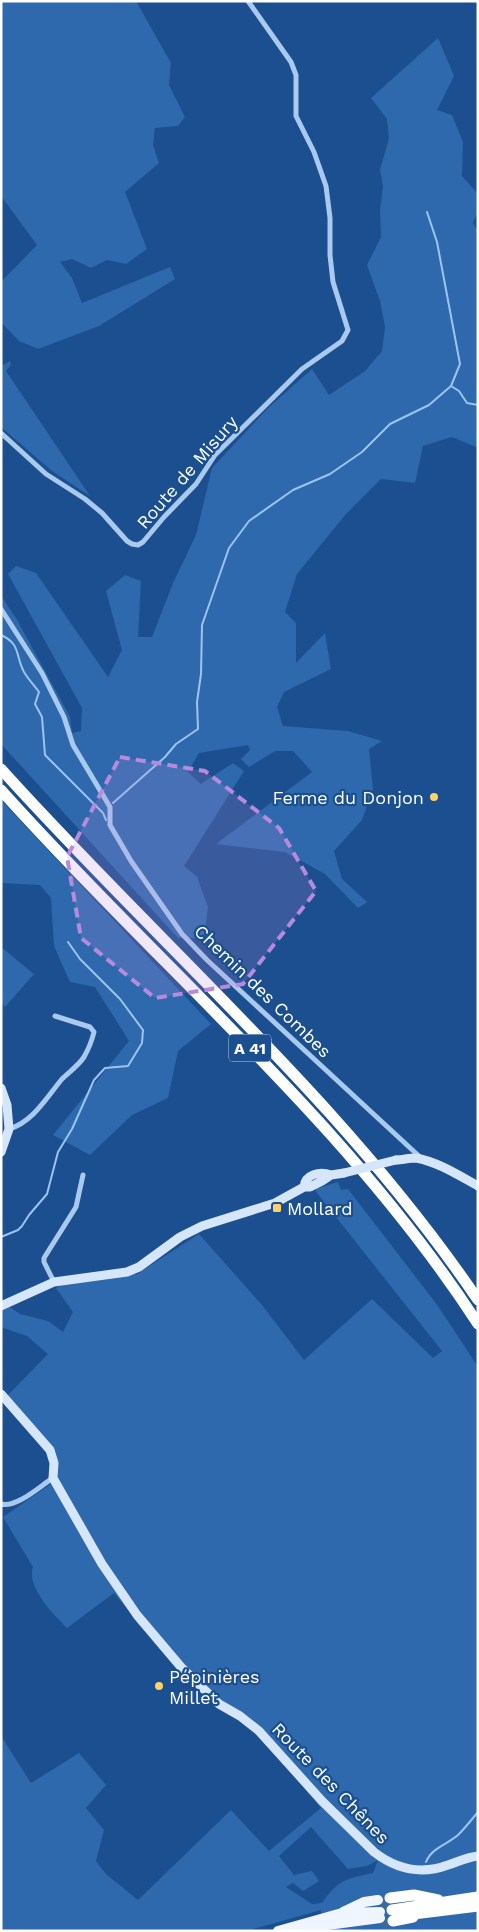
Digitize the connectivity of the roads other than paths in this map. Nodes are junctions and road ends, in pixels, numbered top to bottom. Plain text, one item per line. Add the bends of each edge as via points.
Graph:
1 (248, 1) edge
2 (1, 433) edge
3 (1, 609) edge
4 (1, 770) edge
5 (1, 790) edge
6 (55, 1016) dead end
7 (1, 1088) edge
8 (9, 1129) junction
9 (1, 1152) edge
10 (423, 1160) junction
11 (83, 1175) dead end
12 (478, 1186) edge
13 (54, 1282) junction
14 (478, 1300) edge
15 (1, 1306) edge
16 (478, 1324) edge
17 (1, 1394) edge
18 (53, 1478) junction
19 (1, 1504) edge
20 (478, 1856) edge
21 (477, 1901) edge
22 (386, 1911) junction
23 (278, 1931) edge
24 (282, 1931) edge

1 - 2 street, Route de Misury via 291,62 296,75 296,116 326,186 333,282 348,330 342,341 302,369 215,455 196,484 138,545 127,541 102,513 46,474
3 - 10 street, Chemin des Combes via 42,673 64,717 73,745 110,807 110,825 182,934
4 - 14 highway, A 41 via 341,1126 404,1199
5 - 16 highway, A 41 via 338,1142 414,1233
6 - 8 street via 90,1027 93,1036 78,1065 63,1078 39,1109
7 - 8 street via 7,1104
8 - 9 street
10 - 12 street via 448,1169
10 - 13 street, bridge via 396,1160 331,1175 316,1173 307,1178 304,1187 275,1203 225,1217 180,1237 139,1268
11 - 13 street via 76,1207 44,1258
13 - 15 street
17 - 18 street, Route des Chênes via 50,1450 54,1463
18 - 19 street via 17,1502
18 - 20 street, Route des Chênes via 137,1615 181,1667 219,1704 259,1732 374,1852 390,1862 418,1870 439,1868
21 - 22 highway via 465,1908 431,1913
21 - 22 highway via 445,1901 414,1895
22 - 23 main road via 364,1902 342,1913
22 - 24 main road via 357,1923

